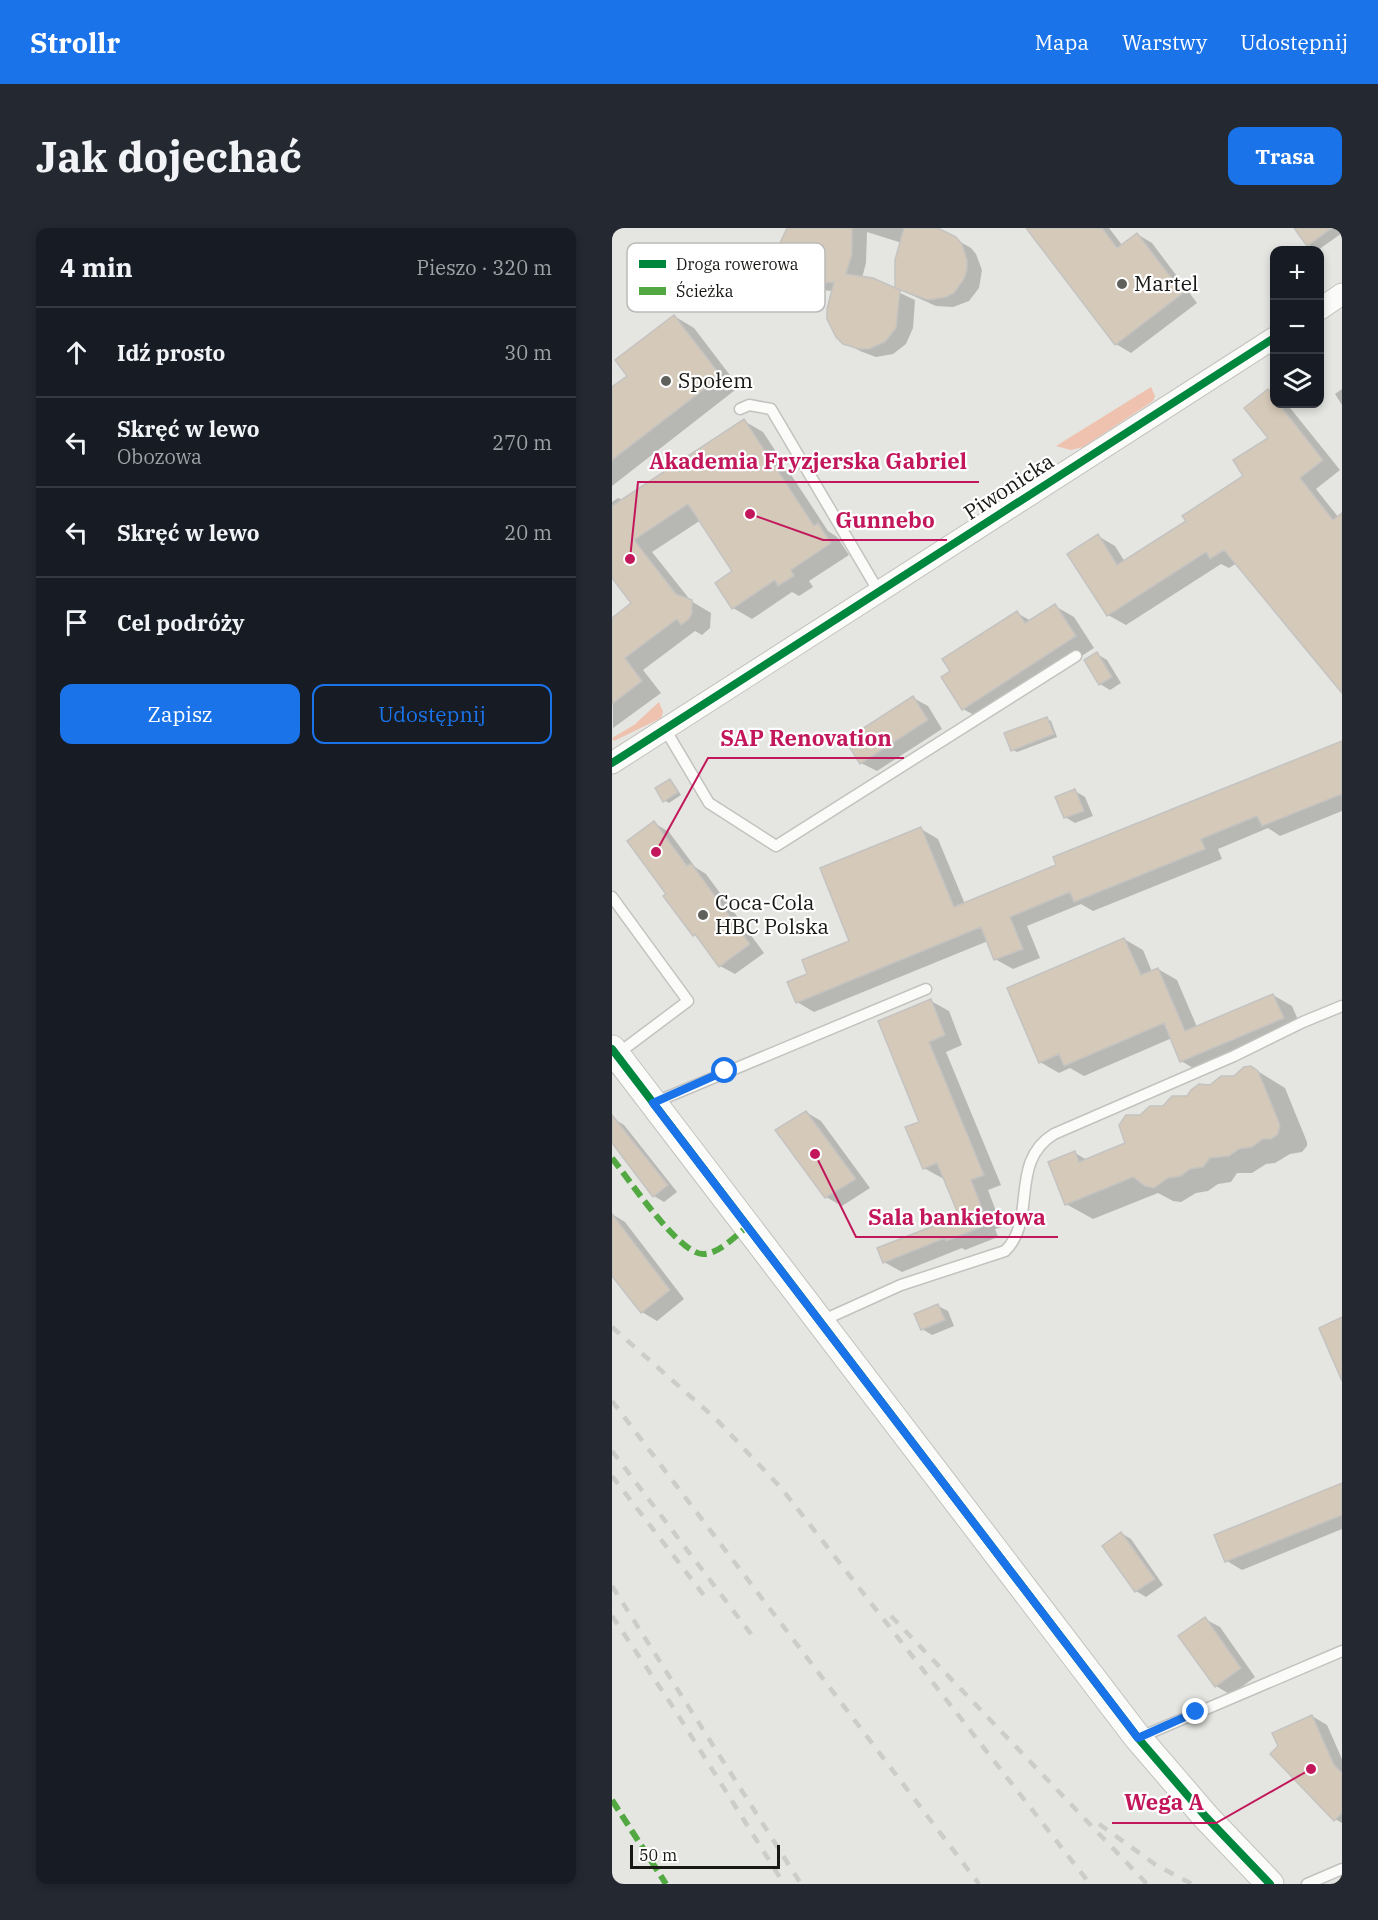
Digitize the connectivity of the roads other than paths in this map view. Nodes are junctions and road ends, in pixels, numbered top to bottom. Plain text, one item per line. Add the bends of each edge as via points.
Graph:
1 (1342, 294) edge
2 (1324, 306) edge
3 (1270, 341) edge
4 (740, 409) dead end
5 (879, 592) junction
6 (1076, 656) dead end
7 (665, 729) junction
8 (612, 763) edge
9 (612, 897) edge
10 (926, 989) dead end
11 (1342, 1006) edge
12 (614, 1052) edge
13 (653, 1103) junction
14 (819, 1322) junction
15 (1342, 1651) edge
16 (1138, 1738) junction
17 (1342, 1869) edge
18 (1270, 1884) edge
19 (1307, 1884) edge

1 - 2 street
3 - 5 street, Piwonicka
4 - 5 lane via 749,405 771,409
5 - 7 street, Piwonicka
6 - 7 lane via 776,846 709,803
7 - 8 street, Piwonicka
9 - 12 lane via 688,1001
10 - 13 lane
11 - 14 lane via 1045,1139 1032,1155 1016,1237 1005,1251 901,1284
12 - 13 street
13 - 14 street
14 - 16 street
15 - 16 lane
16 - 18 street
17 - 19 lane

